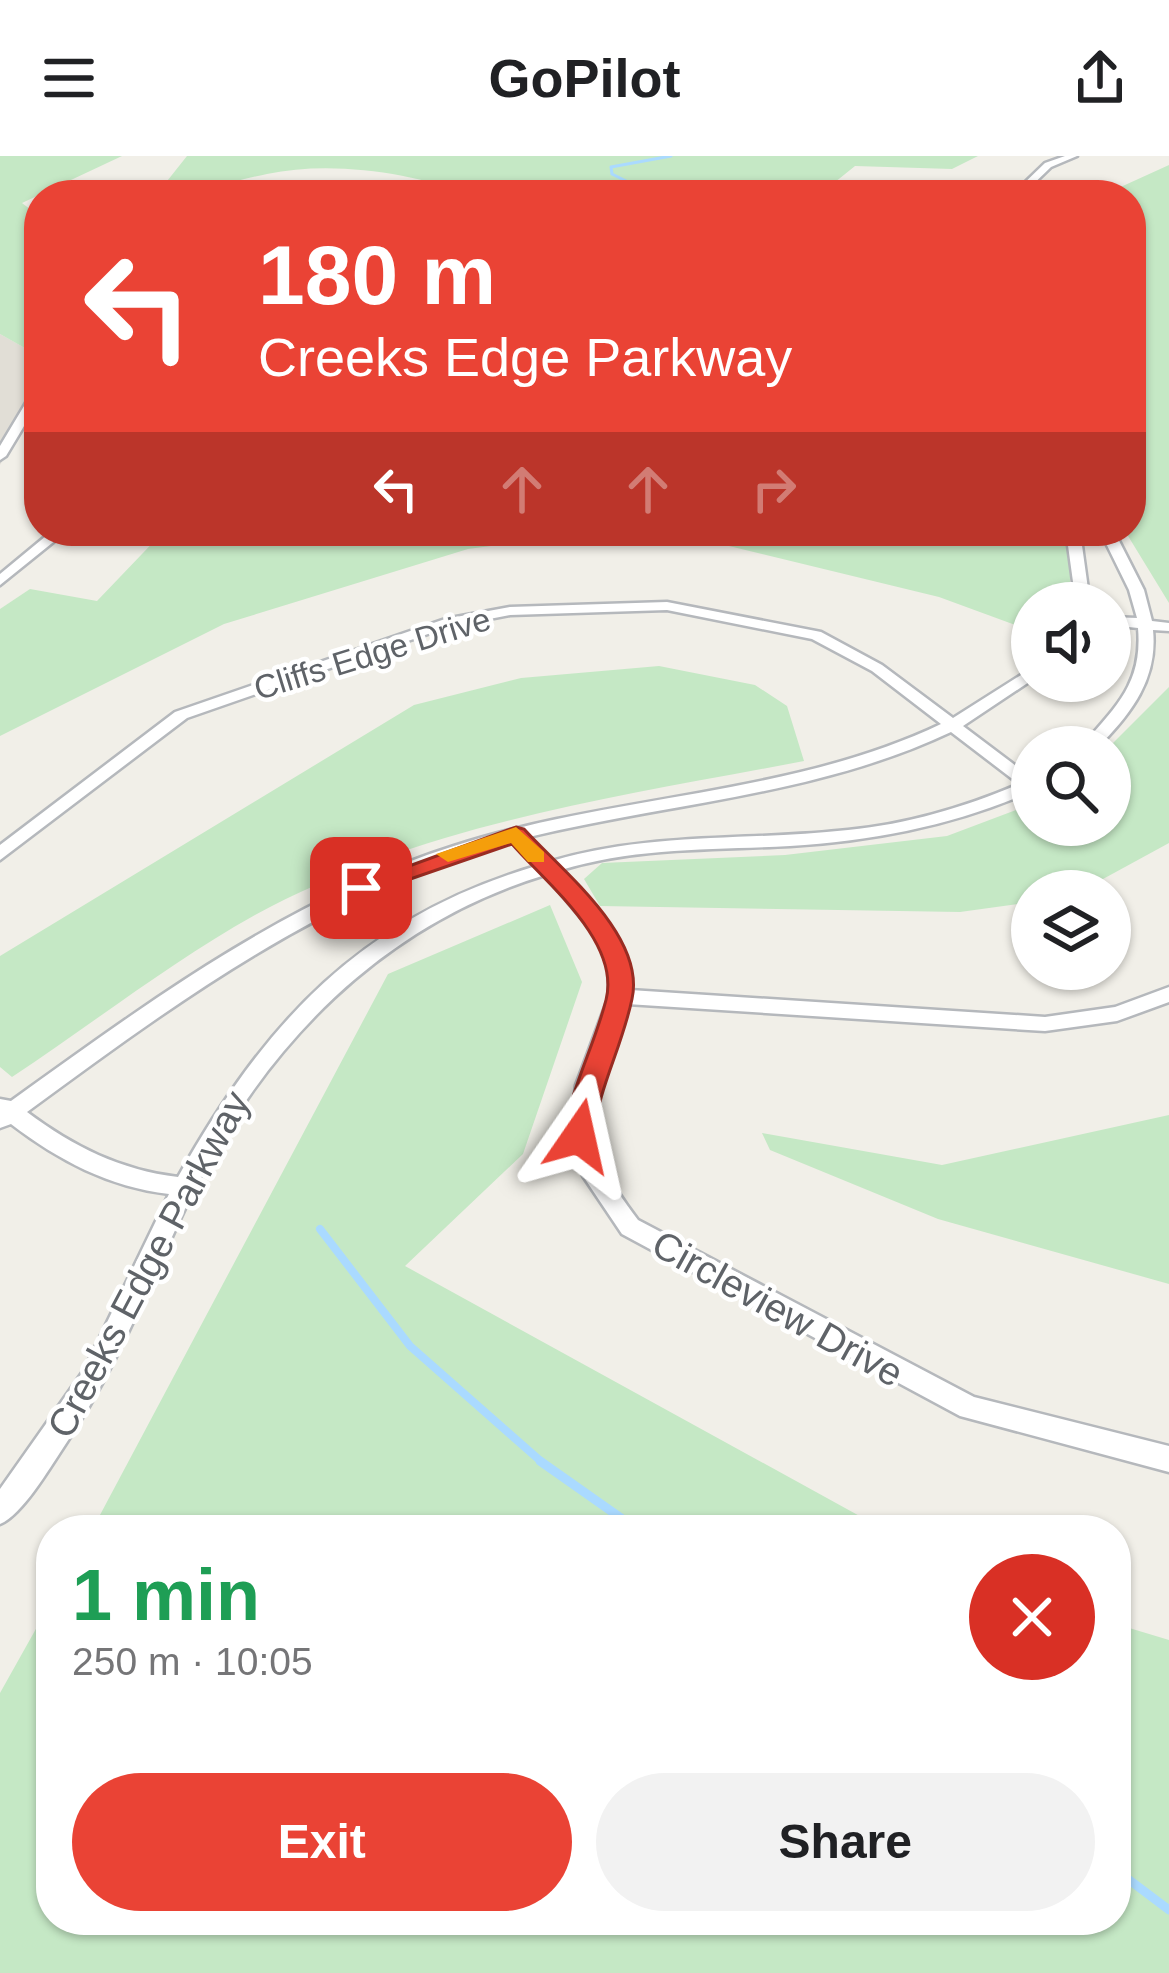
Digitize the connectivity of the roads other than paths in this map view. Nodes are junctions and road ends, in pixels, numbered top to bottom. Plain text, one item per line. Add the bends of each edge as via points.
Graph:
1 (1073, 156) edge
2 (1032, 180) edge
3 (24, 418) edge
4 (11, 441) junction
5 (24, 442) edge
6 (0, 456) edge
7 (42, 546) edge
8 (1075, 546) edge
9 (1115, 546) edge
10 (0, 581) edge
11 (1080, 582) edge
12 (1131, 623) edge
13 (1150, 625) junction
14 (1169, 627) edge
15 (1011, 688) edge
16 (1107, 726) edge
17 (956, 727) junction
18 (1011, 769) edge
19 (1011, 793) edge
20 (516, 834) junction
21 (0, 854) edge
22 (545, 868) junction
23 (1169, 994) edge
24 (620, 996) junction
25 (4, 1112) edge
26 (184, 1187) junction
27 (1169, 1459) edge
28 (0, 1511) edge

1 - 2 street
3 - 4 street
4 - 5 street
4 - 6 street
7 - 10 street
8 - 11 street
9 - 13 street
12 - 13 street
13 - 14 street
13 - 16 street via 1138,691
15 - 17 street
17 - 18 street, Cliffs Edge Drive
17 - 20 street via 858,764
17 - 21 street, Cliffs Edge Drive via 863,658 816,635 667,606 510,610 445,622 181,715
19 - 22 street, Creeks Edge Parkway via 881,831 678,843
20 - 22 street
20 - 25 street via 398,872 269,932
22 - 24 street via 606,938 619,966
22 - 26 street, Creeks Edge Parkway via 425,916 331,983 258,1063
23 - 24 street via 1117,1014 1046,1024
24 - 27 street, Circleview Drive via 584,1095 579,1136 592,1181 630,1227 969,1408
25 - 26 street via 82,1163 134,1183
26 - 28 street, Creeks Edge Parkway via 95,1375

